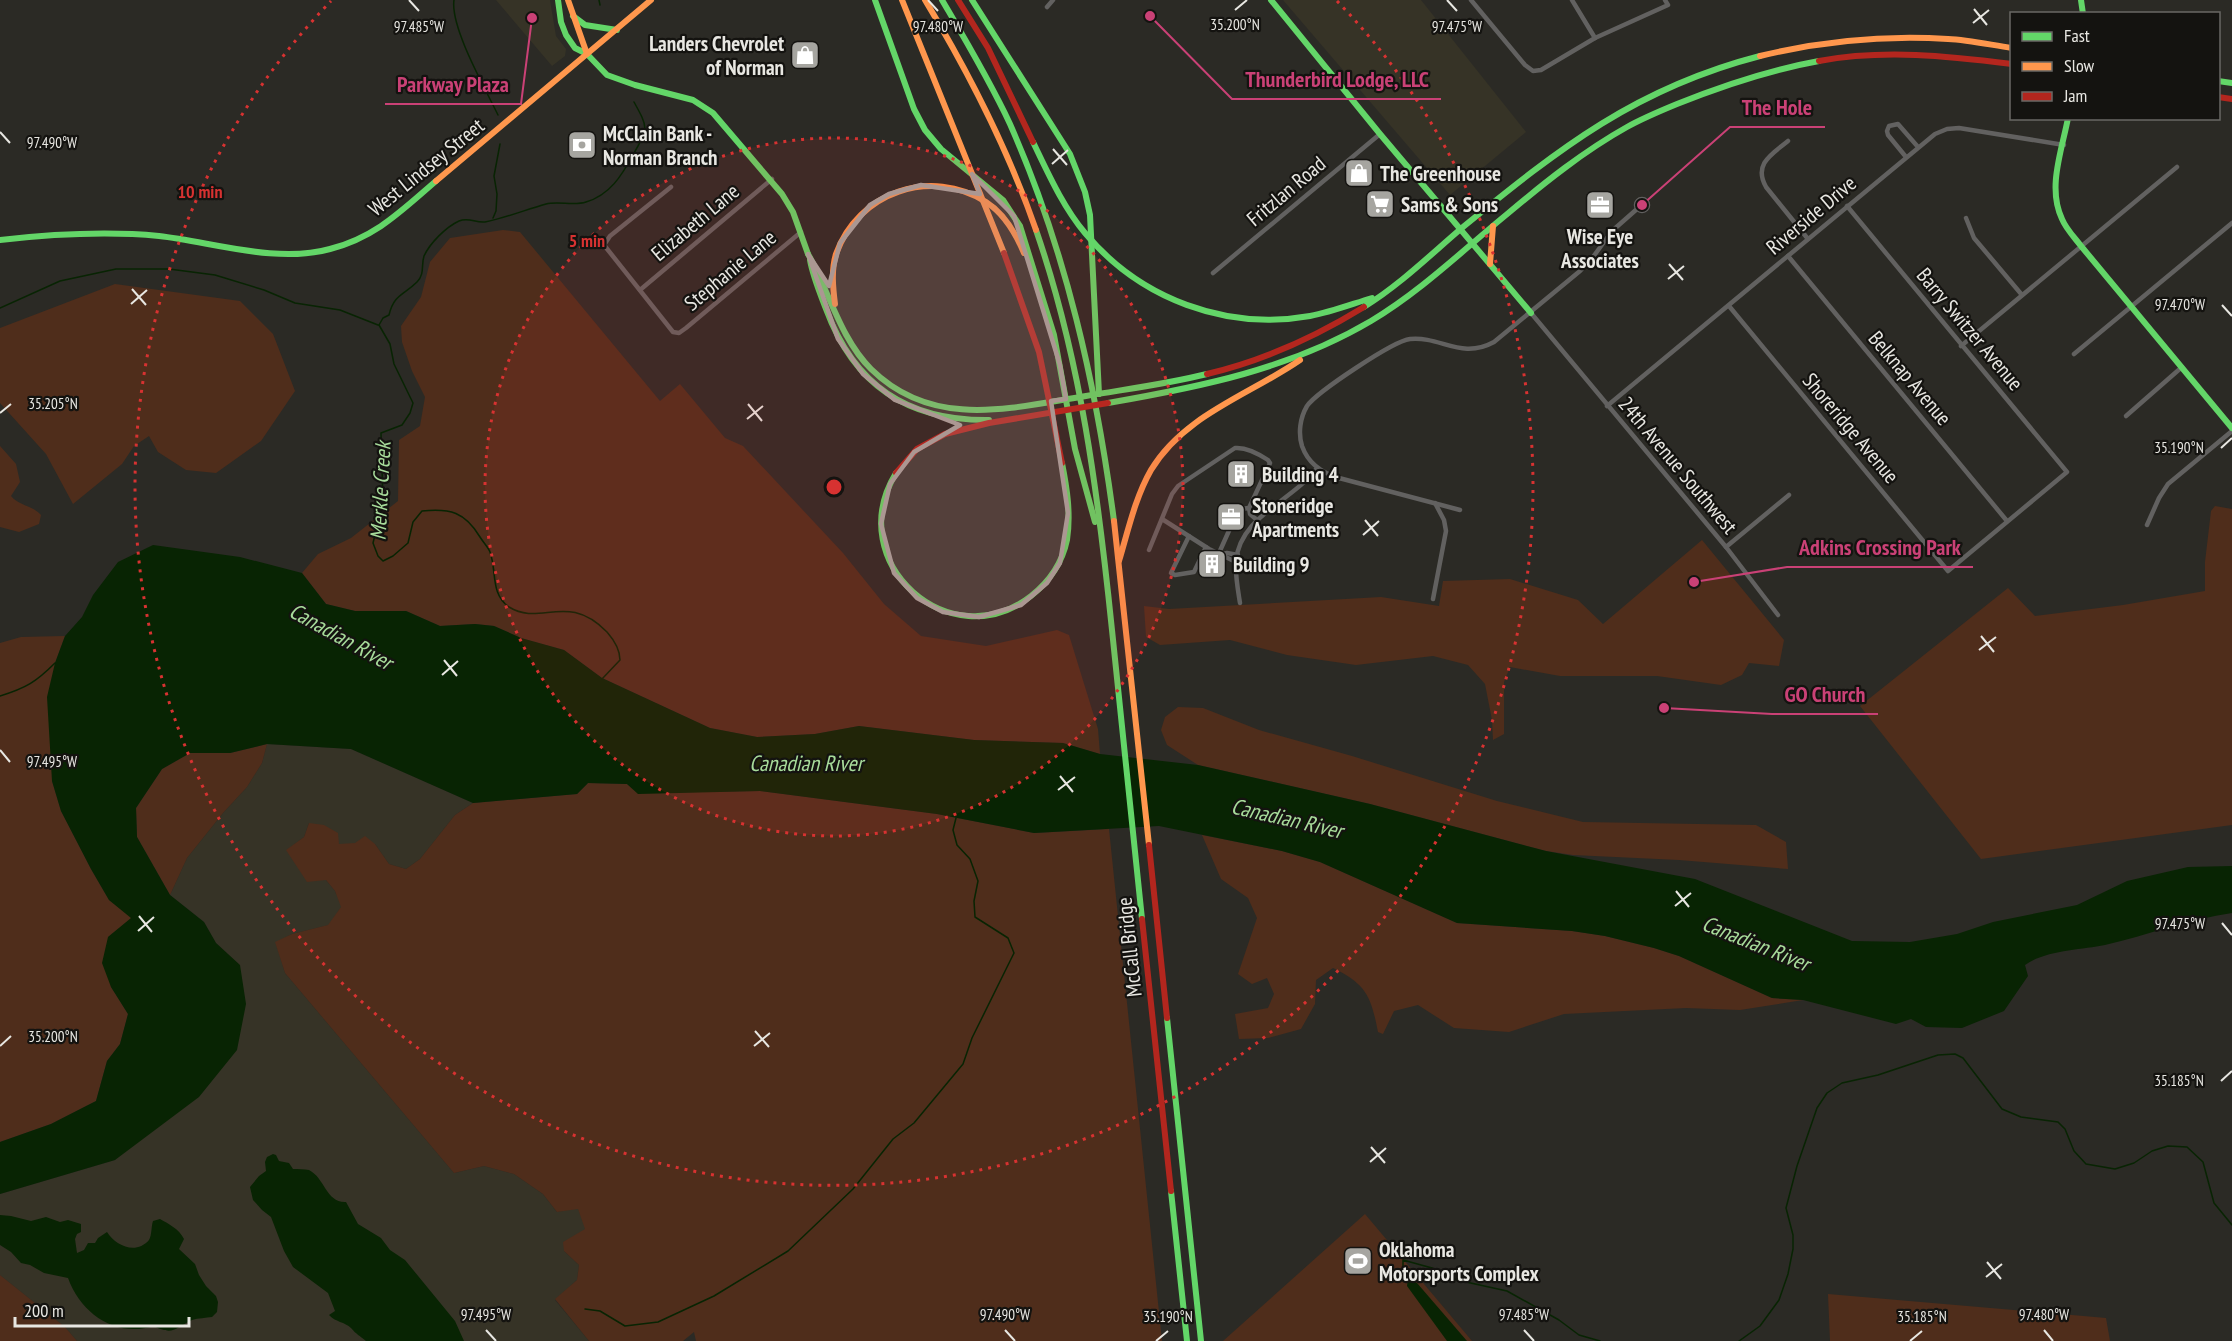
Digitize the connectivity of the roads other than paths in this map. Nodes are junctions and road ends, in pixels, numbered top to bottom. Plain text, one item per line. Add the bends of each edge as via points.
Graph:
1 (558, 0) edge
2 (568, 0) edge
3 (651, 0) edge
4 (875, 0) edge
5 (902, 0) edge
6 (925, 0) edge
7 (942, 0) edge
8 (958, 0) edge
9 (972, 0) edge
10 (1053, 0) edge
11 (1271, 0) edge
12 (1471, 0) edge
13 (1572, 0) edge
14 (1666, 3) edge
15 (1047, 7) dead end
16 (570, 14) junction
17 (616, 30) junction
18 (1595, 38) junction
19 (2010, 48) edge
20 (587, 54) junction
21 (2010, 64) edge
22 (2068, 120) edge
23 (1380, 134) junction
24 (1788, 141) dead end
25 (2064, 145) junction
26 (1918, 147) junction
27 (1906, 157) junction
28 (2177, 167) dead end
29 (772, 179) junction
30 (671, 187) dead end
31 (1847, 206) junction
32 (1637, 209) dead end
33 (1966, 218) dead end
34 (2232, 223) edge
35 (1492, 226) junction
36 (1462, 229) junction
37 (801, 232) junction
38 (1808, 239) junction
39 (0, 240) edge
40 (1472, 243) junction
41 (2081, 246) junction
42 (808, 254) junction
43 (1788, 256) junction
44 (1490, 264) junction
45 (1213, 273) dead end
46 (640, 290) junction
47 (1384, 295) junction
48 (2022, 295) junction
49 (1045, 306) junction
50 (1729, 306) junction
51 (2132, 307) junction
52 (836, 310) junction
53 (1531, 313) junction
54 (1961, 346) junction
55 (1317, 348) junction
56 (2074, 354) dead end
57 (2182, 367) junction
58 (1607, 406) junction
59 (2126, 416) dead end
60 (1016, 418) junction
61 (1101, 424) junction
62 (2232, 430) edge
63 (1317, 468) junction
64 (1788, 495) dead end
65 (1435, 503) junction
66 (1250, 510) junction
67 (1460, 510) dead end
68 (1259, 518) junction
69 (1162, 519) junction
70 (2007, 521) junction
71 (2147, 525) dead end
72 (1189, 536) junction
73 (1206, 547) junction
74 (1726, 548) junction
75 (1102, 549) junction
76 (1149, 550) dead end
77 (1221, 554) junction
78 (1238, 555) junction
79 (1236, 562) junction
80 (1118, 564) junction
81 (1433, 599) dead end
82 (1240, 603) dead end
83 (1779, 615) dead end
84 (1187, 1341) edge
85 (1201, 1341) edge

1 - 20 main road via 566,35 575,48
2 - 16 main road
3 - 17 main road, West Lindsey Street
4 - 49 main road via 914,109 940,149 1009,208 1020,226
5 - 60 main road via 1034,337 1054,418 1068,513 1068,532 1060,563 1035,595 1021,605 993,615 965,617 943,612 917,598 894,573 882,535 884,498 895,473 925,443 955,431
6 - 75 main road via 980,96 1041,244 1079,386 1094,470
7 - 61 main road via 989,83 1039,195 1065,272
8 - 47 main road via 994,59 1063,201 1086,236 1135,279 1192,309 1225,317 1269,320 1304,317
9 - 61 main road via 1070,154 1085,192
10 - 15 street
11 - 23 main road
12 - 18 street via 1525,65 1536,71
13 - 18 street
14 - 18 street
16 - 17 main road via 585,25
16 - 20 main road
17 - 20 main road, West Lindsey Street
19 - 36 main road via 1953,39 1893,37 1837,41 1760,55 1686,79 1600,123 1559,150
20 - 29 main road via 611,78 707,107
20 - 39 main road, West Lindsey Street via 380,228 348,244 290,254 98,232
21 - 35 main road via 1914,54 1835,57 1768,70 1711,88 1626,127
22 - 25 main road
23 - 36 main road
23 - 45 street, Fritzlan Road
24 - 38 street via 1768,157 1761,168 1761,178
25 - 26 street, Riverside Drive via 1959,128 1941,131
25 - 41 main road via 2056,186 2057,206
26 - 27 street, Riverside Drive
26 - 27 street via 1898,124 1889,126 1888,135
27 - 31 street, Riverside Drive
28 - 41 street
29 - 37 main road
29 - 46 street, Elizabeth Lane
30 - 46 street via 604,243
31 - 38 street, Riverside Drive
31 - 54 street, Barry Switzer Avenue
32 - 53 street via 1612,231 1587,264
33 - 48 street via 1974,238
34 - 51 street
35 - 40 main road
35 - 44 main road
36 - 40 main road
36 - 47 main road
37 - 42 main road
37 - 46 street, Stephanie Lane via 679,333 669,329
38 - 43 street, Riverside Drive
40 - 44 main road
40 - 55 main road via 1390,309
41 - 48 street
41 - 51 main road
42 - 52 main road
42 - 60 main road via 838,339 854,364 883,392 937,417
43 - 50 street, Riverside Drive
43 - 70 street, Belknap Avenue
44 - 53 main road
47 - 52 main road via 1284,350 1214,373 984,411 950,410 919,401 888,384 850,343
48 - 54 street
49 - 52 main road via 1021,246 1001,215 986,201 960,189 933,184 889,194 861,213 836,254 832,278
49 - 75 main road via 1075,449
50 - 58 street, Riverside Drive
50 - 70 street, Shoreridge Avenue via 1948,572
51 - 56 street
51 - 57 main road
53 - 58 street, 24th Avenue Southwest
53 - 63 street via 1494,342 1476,349 1428,340 1402,341 1322,393 1306,409 1300,431 1305,453
54 - 70 street, Barry Switzer Avenue via 2067,472
55 - 60 main road via 1236,378
55 - 80 main road via 1269,381 1201,418 1169,447 1145,484
57 - 59 street
57 - 62 main road
58 - 74 street, 24th Avenue Southwest
61 - 80 main road, McCall Bridge
62 - 71 street via 2168,484
63 - 65 street via 1330,475
63 - 68 street via 1298,490
64 - 74 street
65 - 67 street
65 - 81 street via 1446,531
66 - 68 street
66 - 69 street via 1270,463 1241,447 1178,486
66 - 77 street via 1241,509
68 - 78 street
69 - 72 street
69 - 76 street
72 - 73 street
72 - 73 street via 1171,573 1194,572
73 - 77 street
74 - 83 street, 24th Avenue Southwest
75 - 84 main road, McCall Bridge
77 - 78 street
77 - 79 street
78 - 79 street
79 - 82 street
80 - 85 main road, McCall Bridge

